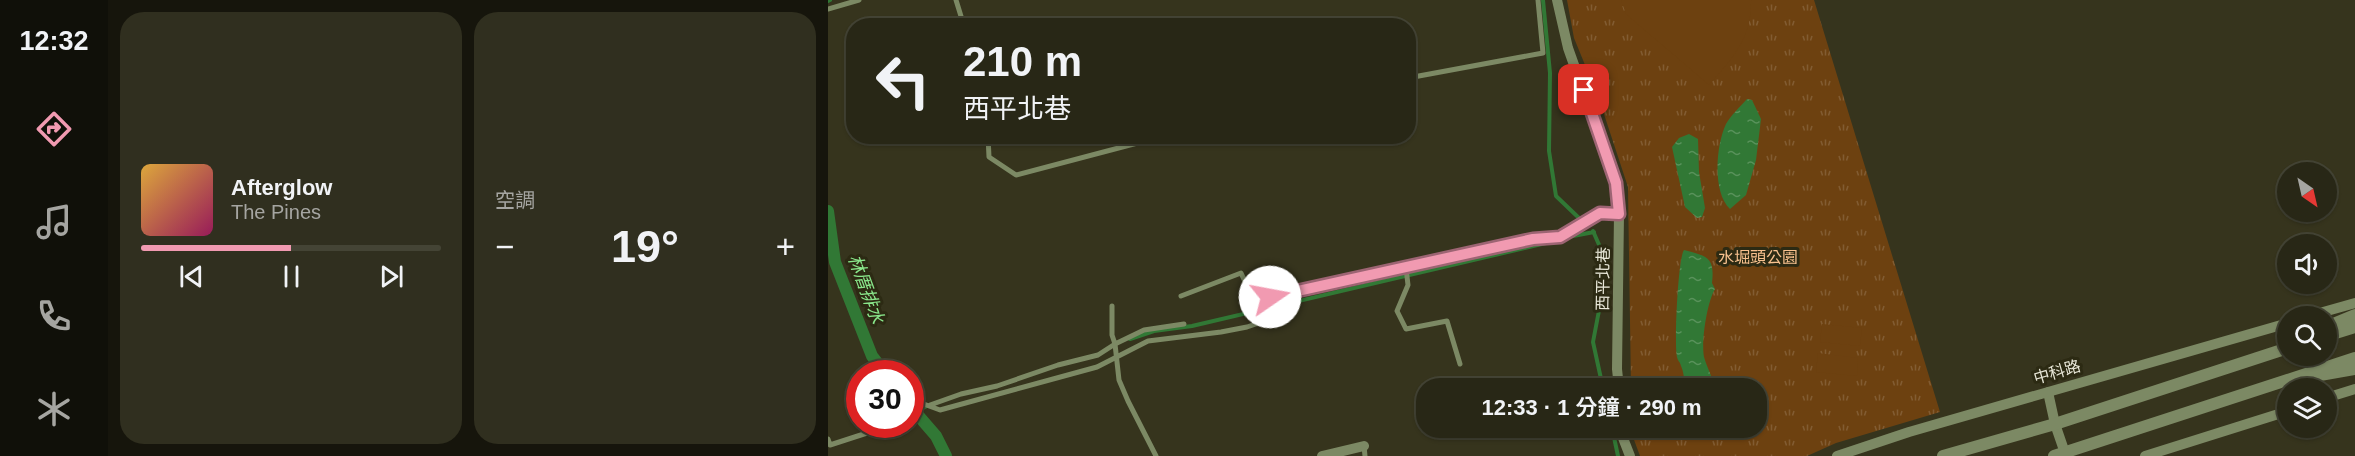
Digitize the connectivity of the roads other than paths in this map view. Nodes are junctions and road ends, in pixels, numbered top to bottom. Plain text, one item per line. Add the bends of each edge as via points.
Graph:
1 (859, 0) edge
2 (956, 0) edge
3 (1538, 0) edge
4 (1557, 0) edge
5 (828, 9) edge
6 (962, 18) edge
7 (1416, 77) edge
8 (988, 144) edge
9 (1134, 144) edge
10 (1619, 214) junction
11 (1406, 267) junction
12 (1181, 296) dead end
13 (1270, 297) junction
14 (2355, 303) edge
15 (1112, 306) dead end
16 (2337, 308) edge
17 (2355, 315) edge
18 (2337, 322) edge
19 (1184, 324) dead end
20 (2277, 325) edge
21 (2355, 327) edge
22 (2337, 333) edge
23 (1115, 344) junction
24 (2277, 347) edge
25 (2277, 351) edge
26 (1117, 358) junction
27 (2355, 358) edge
28 (1460, 364) dead end
29 (2236, 364) junction
30 (2355, 369) edge
31 (1618, 378) edge
32 (2291, 378) edge
33 (2302, 378) edge
34 (2277, 382) edge
35 (2355, 389) edge
36 (2048, 392) junction
37 (2337, 395) edge
38 (924, 404) edge
39 (930, 405) junction
40 (2277, 414) edge
41 (2055, 424) junction
42 (852, 438) edge
43 (1623, 438) edge
44 (828, 439) edge
45 (1365, 451) edge
46 (2062, 455) edge
47 (1156, 456) edge
48 (1322, 456) edge
49 (1630, 456) edge
50 (1837, 456) edge
51 (1943, 456) edge
52 (2145, 456) edge

1 - 5 lane
2 - 6 lane
3 - 7 lane via 1543,53
4 - 10 street, 西平北巷 via 1568,48 1616,183
8 - 9 lane via 989,157 1016,175
10 - 11 street via 1600,213 1560,237 1533,239
10 - 31 street, 西平北巷
11 - 13 street
11 - 28 lane via 1408,285 1397,311 1406,329 1447,321
12 - 13 lane via 1240,273 1254,301
13 - 26 lane via 1273,318 1221,332 1148,341
14 - 16 street
15 - 23 lane
17 - 18 street
19 - 23 lane via 1144,330
20 - 36 street, 中科路
21 - 22 street
23 - 26 lane
23 - 39 lane via 1098,355
24 - 29 street
25 - 29 street
26 - 39 lane via 940,410
26 - 47 lane via 1122,388
27 - 32 street
29 - 41 street
30 - 33 street
34 - 46 street
35 - 37 street
36 - 41 street
36 - 50 street, 中科路
38 - 39 lane
40 - 52 street
41 - 46 street
41 - 51 street
42 - 44 lane via 830,445
43 - 49 street
45 - 48 street

